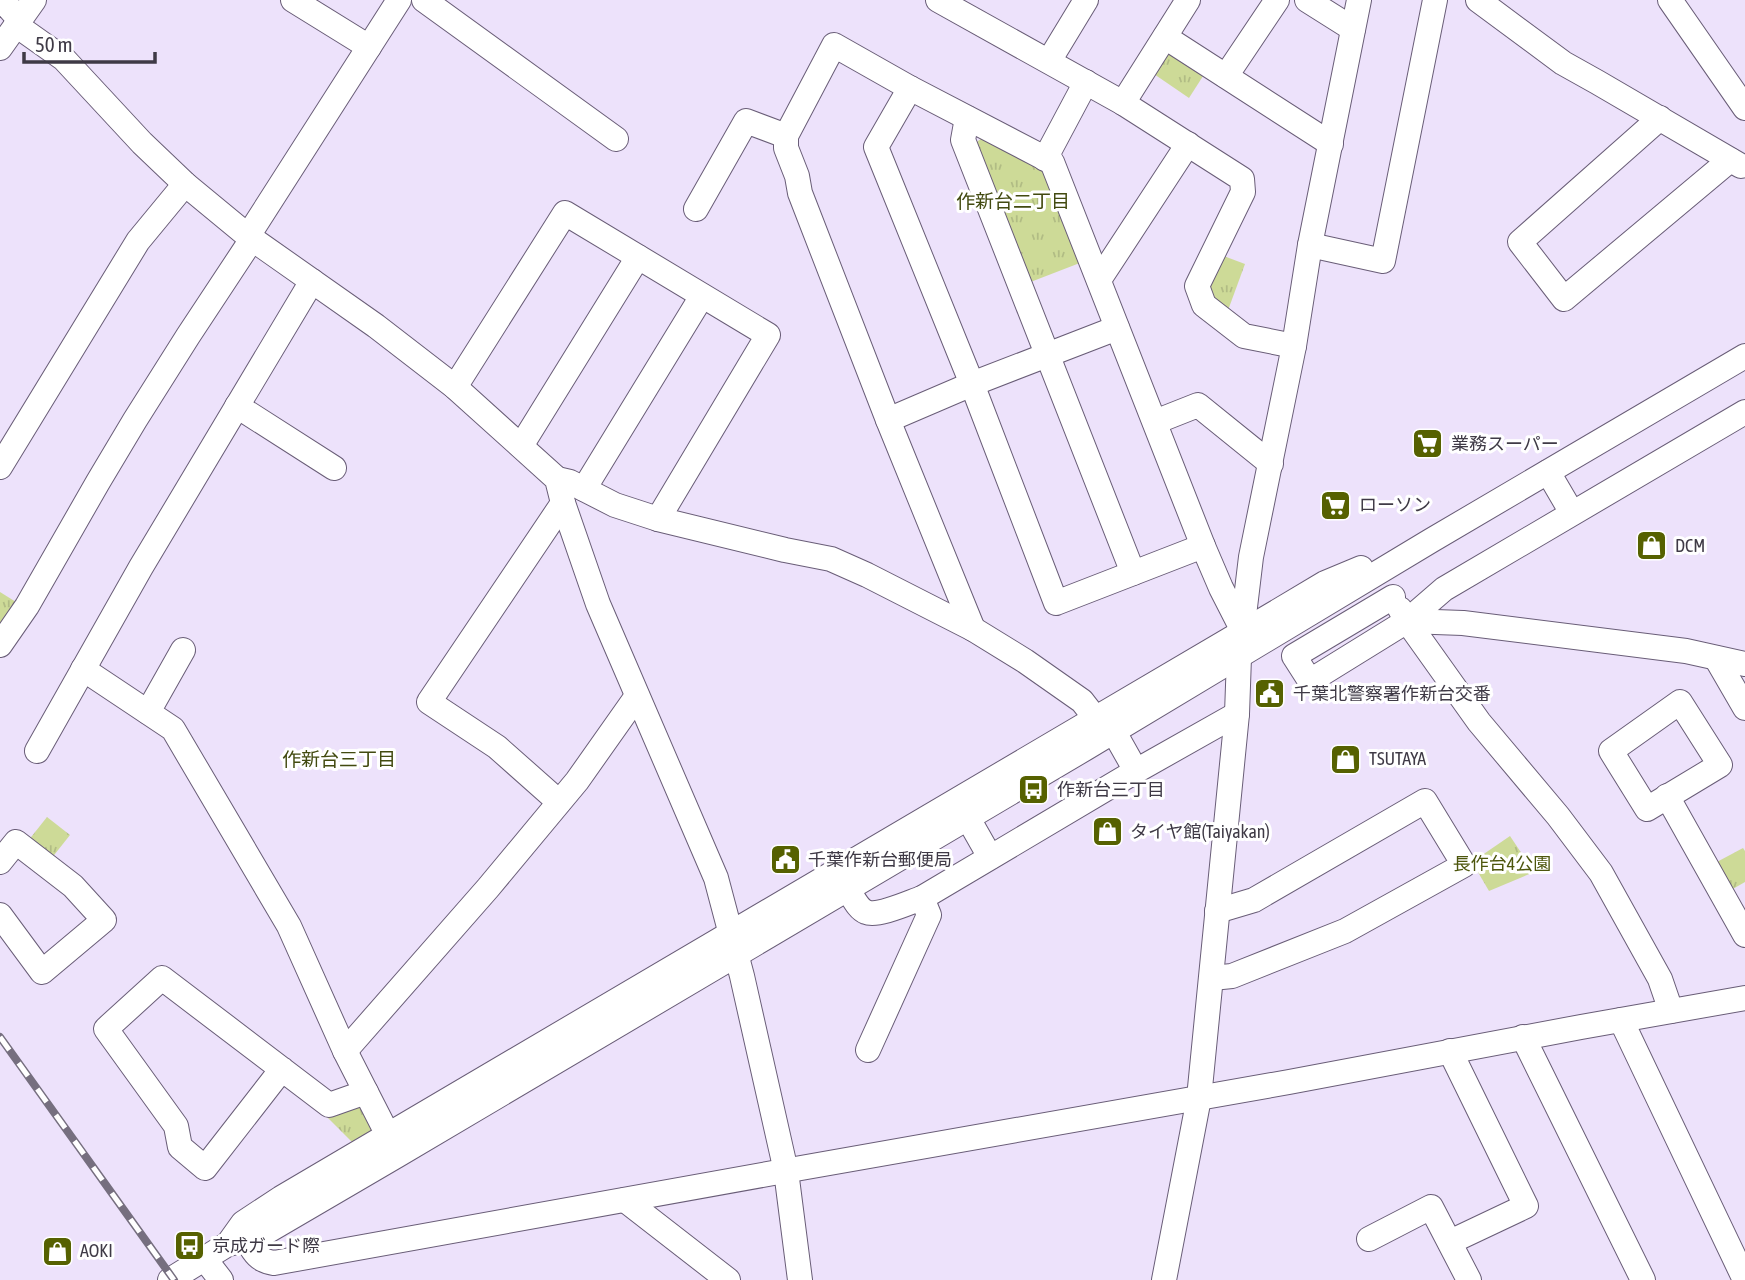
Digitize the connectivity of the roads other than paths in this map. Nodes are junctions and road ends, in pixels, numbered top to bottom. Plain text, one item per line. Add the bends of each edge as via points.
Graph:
1 (2, 0) edge
2 (293, 0) edge
3 (399, 0) edge
4 (424, 0) edge
5 (938, 0) edge
6 (1086, 0) edge
7 (1188, 0) edge
8 (1277, 0) edge
9 (1307, 0) edge
10 (1359, 0) edge
11 (1436, 0) edge
12 (1478, 0) edge
13 (1670, 0) edge
14 (23, 15) edge
15 (1353, 29) junction
16 (1165, 37) junction
17 (369, 47) junction
18 (0, 48) edge
19 (1049, 61) junction
20 (1226, 76) junction
21 (1086, 82) junction
22 (910, 88) junction
23 (1123, 103) junction
24 (1745, 108) edge
25 (967, 118) junction
26 (1660, 118) junction
27 (786, 136) junction
28 (616, 139) dead end
29 (1188, 144) junction
30 (1331, 144) junction
31 (1045, 159) junction
32 (1738, 164) edge
33 (185, 184) junction
34 (696, 209) dead end
35 (250, 237) junction
36 (1310, 245) junction
37 (638, 257) junction
38 (1099, 280) junction
39 (312, 281) junction
40 (702, 296) junction
41 (1117, 328) junction
42 (1294, 346) junction
43 (1048, 356) junction
44 (1745, 356) edge
45 (972, 384) junction
46 (455, 387) junction
47 (237, 406) junction
48 (1745, 412) edge
49 (888, 420) junction
50 (1155, 422) junction
51 (521, 446) junction
52 (1271, 464) junction
53 (0, 467) edge
54 (334, 468) dead end
55 (1548, 472) junction
56 (557, 479) junction
57 (584, 489) junction
58 (563, 503) junction
59 (1572, 513) junction
60 (658, 519) junction
61 (1203, 545) junction
62 (1376, 567) junction
63 (1133, 573) junction
64 (1393, 597) junction
65 (1407, 621) junction
66 (973, 629) junction
67 (1243, 631) junction
68 (2, 636) edge
69 (183, 650) dead end
70 (1239, 657) junction
71 (1716, 658) junction
72 (1745, 664) edge
73 (83, 669) junction
74 (637, 696) junction
75 (1745, 708) edge
76 (148, 712) junction
77 (1237, 714) junction
78 (1105, 725) junction
79 (37, 751) dead end
80 (1136, 771) junction
81 (1667, 796) junction
82 (559, 802) junction
83 (963, 809) junction
84 (990, 857) junction
85 (0, 860) edge
86 (848, 890) junction
87 (922, 898) junction
88 (1217, 911) junction
89 (0, 915) edge
90 (1745, 935) edge
91 (733, 945) junction
92 (1212, 978) junction
93 (1745, 998) edge
94 (1671, 1011) junction
95 (1621, 1020) junction
96 (1523, 1037) junction
97 (868, 1050) dead end
98 (345, 1051) junction
99 (1450, 1051) junction
100 (282, 1069) junction
101 (366, 1092) junction
102 (1199, 1098) junction
103 (393, 1146) junction
104 (786, 1171) junction
105 (625, 1200) junction
106 (1368, 1239) dead end
107 (238, 1242) junction
108 (1450, 1242) junction
109 (204, 1258) junction
110 (1635, 1278) edge
111 (170, 1280) edge
112 (221, 1280) edge
113 (727, 1280) edge
114 (800, 1280) edge
115 (1164, 1280) edge
116 (1469, 1280) edge
117 (1745, 1280) edge

1 - 14 street
2 - 17 street
3 - 17 street
4 - 28 street
5 - 19 street
6 - 19 street
7 - 16 street
8 - 20 street
9 - 15 street
10 - 15 street
11 - 36 street via 1383,261
12 - 26 street via 1563,63
13 - 24 street
14 - 18 street
14 - 33 street
15 - 30 street
16 - 20 street
16 - 23 street
17 - 35 street
19 - 21 street
20 - 30 street
21 - 23 street
21 - 31 street
22 - 25 street
22 - 27 street via 834,45
22 - 45 street via 876,147
23 - 29 street
25 - 31 street
25 - 43 street via 963,140
26 - 32 street
26 - 32 street via 1520,242 1564,299
27 - 34 street via 746,121
27 - 49 street via 800,193
29 - 38 street
29 - 42 street via 1242,179 1243,192 1197,286 1204,305 1244,336
30 - 36 street
31 - 38 street via 1052,162
33 - 35 street
33 - 53 street via 138,241
35 - 39 street
35 - 68 street via 116,451 27,606
36 - 42 street
37 - 40 street
37 - 46 street via 565,212
37 - 51 street
38 - 41 street
39 - 46 street
39 - 47 street
40 - 57 street
40 - 60 street via 768,335
41 - 43 street
41 - 50 street
42 - 52 street
43 - 45 street
43 - 63 street
44 - 55 street
45 - 49 street
45 - 63 street via 1056,603
46 - 51 street
47 - 54 street
47 - 73 street
48 - 59 street
49 - 66 street
50 - 52 street via 1198,405
50 - 61 street
51 - 56 street
52 - 67 street via 1251,557
55 - 59 street
55 - 62 street
56 - 57 street
56 - 58 street
57 - 60 street
58 - 74 street via 597,604
58 - 82 street via 429,702 497,747
59 - 65 street via 1444,589
60 - 66 street via 831,559
61 - 63 street
61 - 67 street
62 - 64 street
62 - 67 street via 1325,583
62 - 70 street
64 - 65 street
64 - 65 street via 1294,656 1310,681
65 - 71 street via 1462,623
65 - 94 street via 1479,722 1601,873 1660,979
66 - 78 street via 1082,701
67 - 70 street
67 - 78 street
69 - 76 street
70 - 77 street
70 - 78 street
71 - 72 street
71 - 75 street
73 - 76 street
73 - 79 street
74 - 82 street
74 - 91 street via 716,878
76 - 98 street via 173,729 289,926
77 - 80 street
77 - 88 street
78 - 80 street
78 - 83 street
80 - 84 street
81 - 81 street via 1647,809 1611,751 1680,702 1720,765
81 - 90 street
82 - 98 street
83 - 84 street
83 - 86 street
83 - 91 street
84 - 87 street
85 - 89 street via 16,842 73,886 104,920 42,972
86 - 87 street via 861,909 870,913
86 - 91 street
87 - 97 street via 929,915
88 - 92 street
88 - 92 street via 1254,900 1425,801 1464,864 1345,931 1232,976
91 - 103 street
91 - 104 street
92 - 102 street
93 - 94 street
94 - 95 street
95 - 96 street
95 - 117 street
96 - 99 street
96 - 110 street
98 - 101 street
99 - 102 street
99 - 108 street via 1526,1206
100 - 100 street via 162,978 106,1029 176,1126 180,1147 205,1168
100 - 101 street via 329,1105
101 - 103 street
102 - 104 street
102 - 115 street
103 - 107 street via 256,1238
104 - 105 street
104 - 114 street
105 - 107 street via 274,1264
105 - 113 street
106 - 108 street via 1431,1207
107 - 109 street
108 - 116 street
109 - 111 street
109 - 112 street

